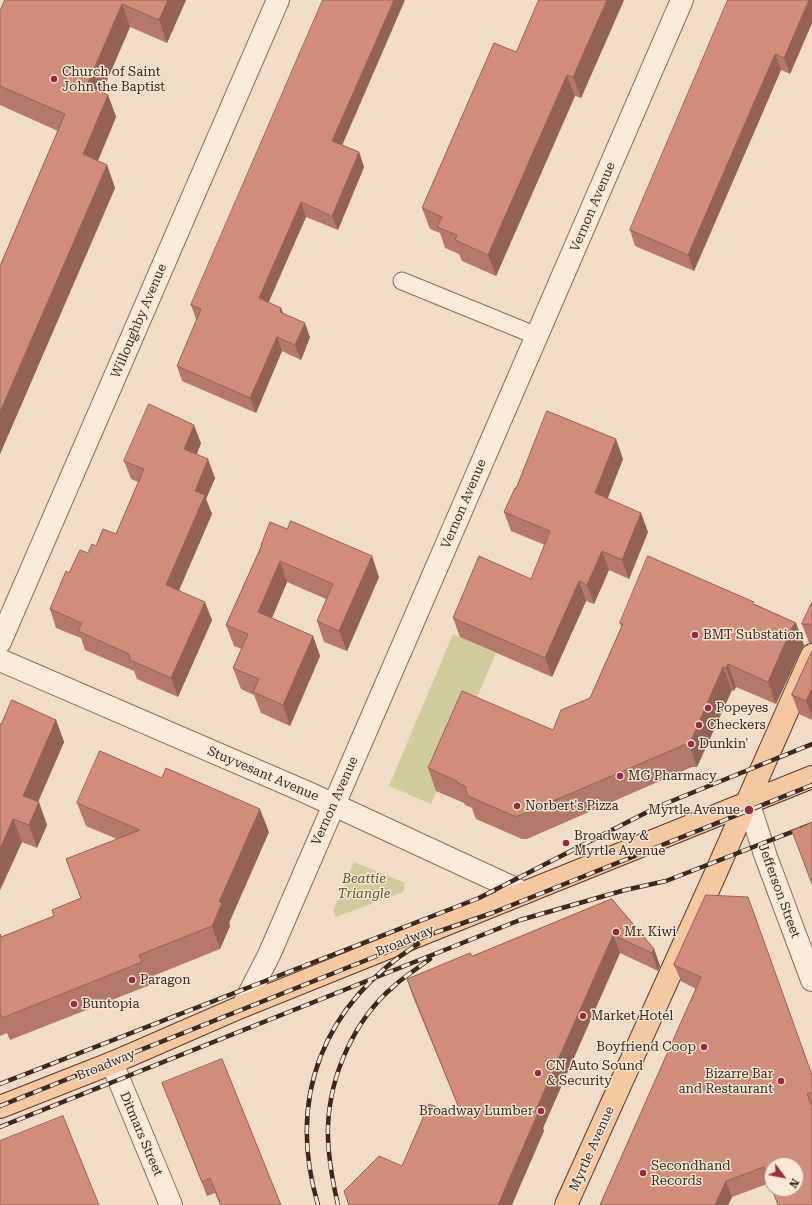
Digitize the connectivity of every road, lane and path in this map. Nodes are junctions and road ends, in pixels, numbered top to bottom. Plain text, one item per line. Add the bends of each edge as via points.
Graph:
1 (278, 0) edge
2 (682, 0) edge
3 (402, 281) dead end
4 (537, 336) junction
5 (0, 642) edge
6 (812, 655) edge
7 (0, 660) edge
8 (812, 777) edge
9 (748, 802) junction
10 (334, 805) junction
11 (524, 893) junction
12 (812, 980) edge
13 (243, 1006) junction
14 (112, 1063) junction
15 (0, 1107) edge
16 (171, 1205) edge
17 (566, 1205) edge

1 - 5 street, Willoughby Avenue
2 - 4 street, Vernon Avenue
3 - 4 lane
4 - 10 street, Vernon Avenue
6 - 9 main road, Myrtle Avenue
7 - 10 street, Stuyvesant Avenue
8 - 9 main road, Broadway
9 - 11 main road, Broadway
9 - 12 street, Jefferson Street
9 - 17 main road, Myrtle Avenue
10 - 11 street, Stuyvesant Avenue
10 - 13 street, Vernon Avenue via 269,955
11 - 13 main road, Broadway
13 - 14 main road, Broadway
14 - 15 main road, Broadway
14 - 16 street, Ditmars Street

